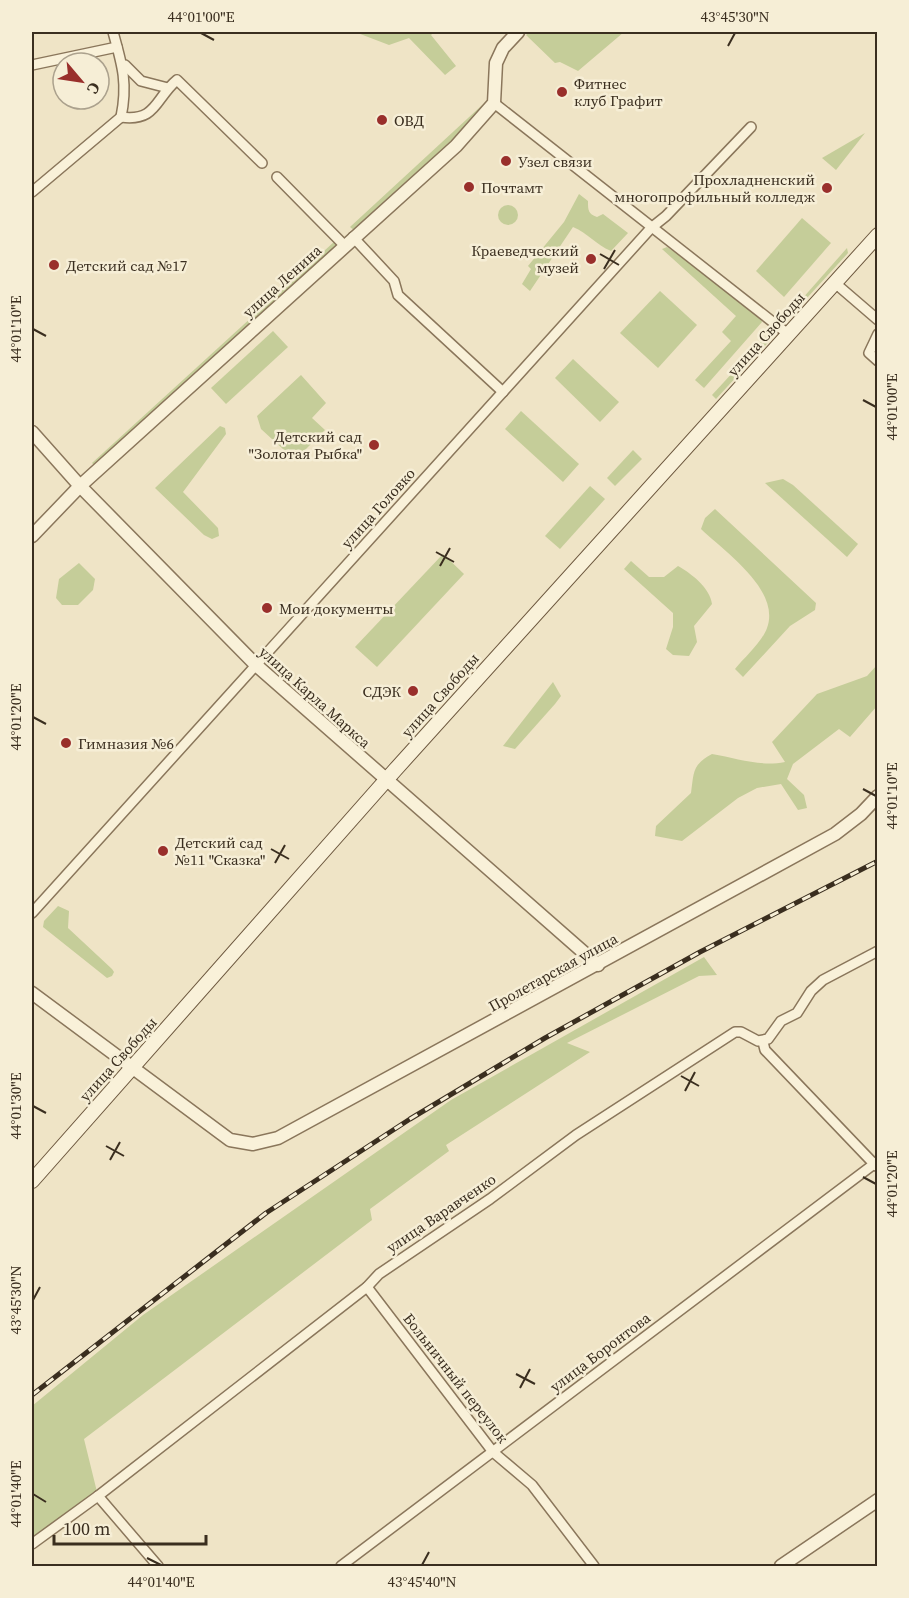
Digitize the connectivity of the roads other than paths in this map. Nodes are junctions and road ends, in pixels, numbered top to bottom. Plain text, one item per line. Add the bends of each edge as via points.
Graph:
1 (113, 32) edge
2 (518, 32) edge
3 (117, 47) junction
4 (123, 63) junction
5 (32, 65) edge
6 (168, 88) junction
7 (494, 103) junction
8 (121, 117) junction
9 (751, 127) dead end
10 (262, 163) dead end
11 (277, 177) dead end
12 (32, 192) edge
13 (651, 228) junction
14 (878, 235) edge
15 (348, 241) junction
16 (835, 283) junction
17 (878, 320) edge
18 (788, 334) junction
19 (878, 334) edge
20 (878, 361) edge
21 (503, 392) junction
22 (32, 432) edge
23 (80, 486) junction
24 (32, 536) edge
25 (256, 665) junction
26 (386, 780) junction
27 (878, 796) edge
28 (32, 913) edge
29 (878, 951) edge
30 (598, 965) junction
31 (32, 993) edge
32 (763, 1042) junction
33 (134, 1067) junction
34 (876, 1164) edge
35 (32, 1181) edge
36 (367, 1287) junction
37 (494, 1452) junction
38 (98, 1496) junction
39 (878, 1500) edge
40 (32, 1544) edge
41 (158, 1566) edge
42 (341, 1566) edge
43 (594, 1566) edge
44 (781, 1566) edge

1 - 3 street
2 - 7 street via 496,63
3 - 4 street
3 - 5 street
4 - 6 street via 141,81
4 - 8 street via 125,93
6 - 8 street via 158,106 147,114
6 - 10 street via 177,80
7 - 13 street
7 - 15 street, улица Ленина via 456,146
8 - 12 street
9 - 13 street, улица Головко
11 - 15 street
13 - 18 street via 722,279
13 - 21 street, улица Головко
14 - 16 main road, улица Свободы
15 - 21 street via 394,281 398,295
15 - 23 street, улица Ленина
16 - 17 street
16 - 18 main road, улица Свободы
18 - 26 main road, улица Свободы
19 - 20 street via 869,353
21 - 25 street, улица Головко
22 - 23 street, улица Карла Маркса
23 - 24 street, улица Ленина
23 - 25 street, улица Карла Маркса
25 - 26 street, улица Карла Маркса
25 - 28 street, улица Головко
26 - 30 street, улица Карла Маркса
26 - 33 main road, улица Свободы
27 - 30 street, Пролетарская улица via 835,834
29 - 32 street via 823,980 797,1013 781,1021
30 - 33 street, Пролетарская улица via 278,1138 253,1144 230,1140
31 - 33 street
32 - 34 street via 765,1050
32 - 36 street, улица Варавченко via 735,1032 576,1136 379,1274
33 - 35 main road, улица Свободы
34 - 37 street, улица Боронтова
36 - 37 street, Больничный переулок
36 - 38 street, улица Варавченко
37 - 42 street, улица Боронтова
37 - 43 street, Больничный переулок via 532,1485
38 - 40 street, улица Варавченко
38 - 41 street
39 - 44 street

